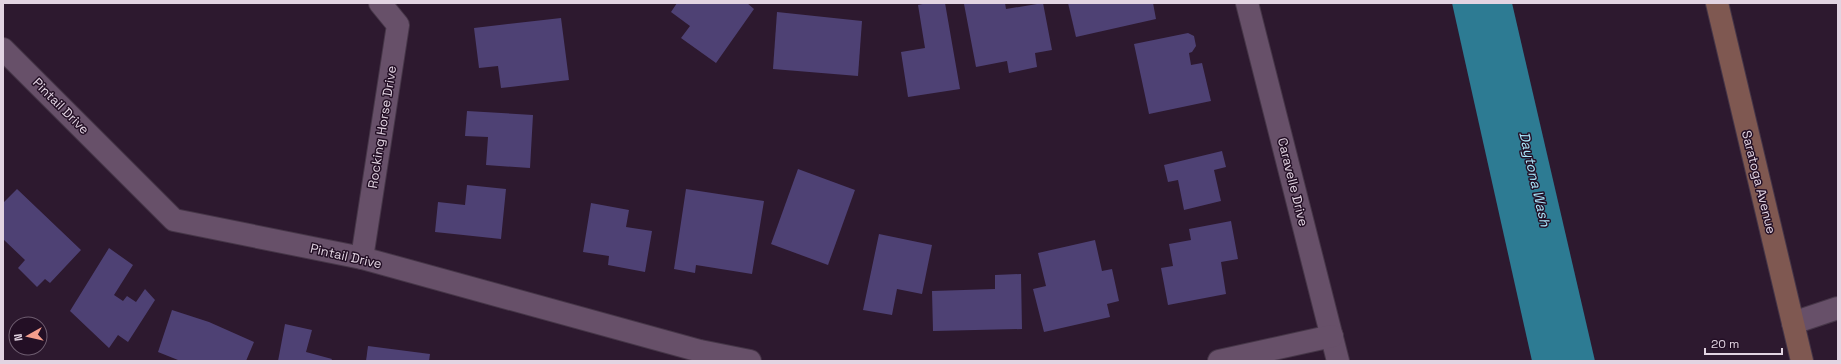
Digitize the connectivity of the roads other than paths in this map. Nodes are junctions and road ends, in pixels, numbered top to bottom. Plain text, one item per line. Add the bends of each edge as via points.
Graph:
1 (380, 3) edge
2 (1248, 3) edge
3 (1717, 3) edge
4 (3, 49) edge
5 (362, 258) junction
6 (1838, 308) edge
7 (1793, 323) junction
8 (1332, 336) junction
9 (699, 356) edge
10 (750, 361) edge
11 (1219, 361) edge
12 (1338, 361) edge
13 (1802, 361) edge

1 - 5 street, Rocking Horse Drive via 398,25
2 - 8 street, Caravelle Drive
3 - 7 street, Saratoga Avenue
4 - 5 street, Pintail Drive via 174,220
5 - 9 street, Pintail Drive
6 - 7 street
7 - 13 street, Saratoga Avenue
8 - 11 street
8 - 12 street, Caravelle Drive
9 - 10 street, Pintail Drive

